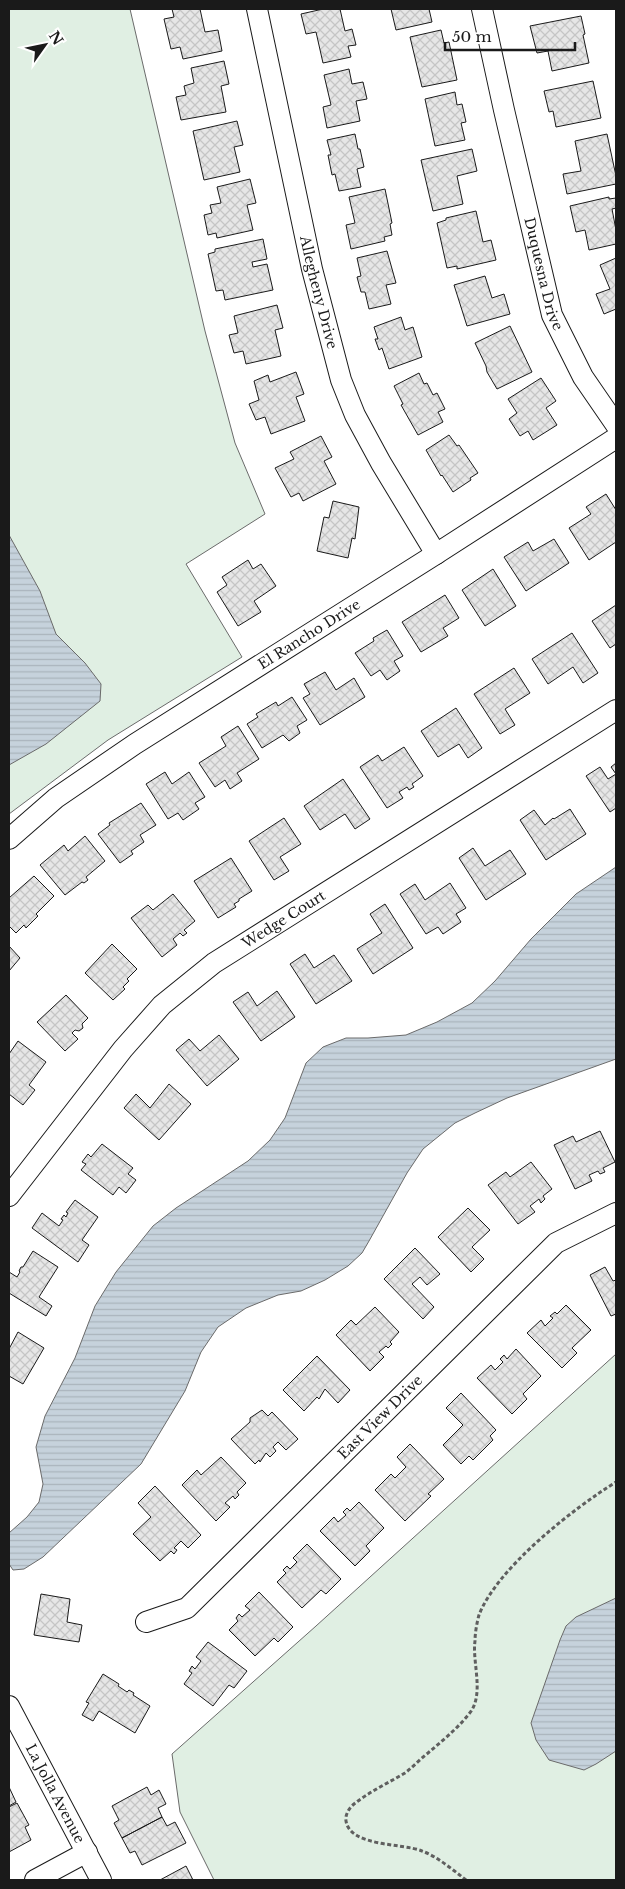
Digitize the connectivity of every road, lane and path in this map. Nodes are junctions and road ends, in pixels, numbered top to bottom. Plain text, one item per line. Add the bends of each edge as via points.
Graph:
1 (257, 9) edge
2 (482, 9) edge
3 (616, 425) edge
4 (616, 438) edge
5 (436, 554) junction
6 (616, 710) edge
7 (9, 839) edge
8 (9, 1196) edge
9 (616, 1213) edge
10 (616, 1482) edge
11 (146, 1622) dead end
12 (9, 1706) edge
13 (87, 1852) junction
14 (34, 1880) edge
15 (101, 1880) edge
16 (466, 1880) edge

1 - 5 street, Allegheny Drive via 312,269 341,380 381,464
2 - 3 street, Duquesna Drive via 552,315 582,377
4 - 5 street, El Rancho Drive
5 - 7 street, El Rancho Drive via 135,744 56,798
6 - 8 street, Wedge Court via 199,975 162,1005 123,1049
9 - 11 street, East View Drive via 556,1243 187,1608
10 - 16 path via 563,1519 513,1566 493,1590 479,1615 474,1641 477,1696 471,1712 407,1772 352,1805 346,1815 346,1823 353,1834 368,1842 402,1845 423,1851
12 - 13 street, La Jolla Avenue
13 - 14 street
13 - 15 street, La Jolla Avenue

